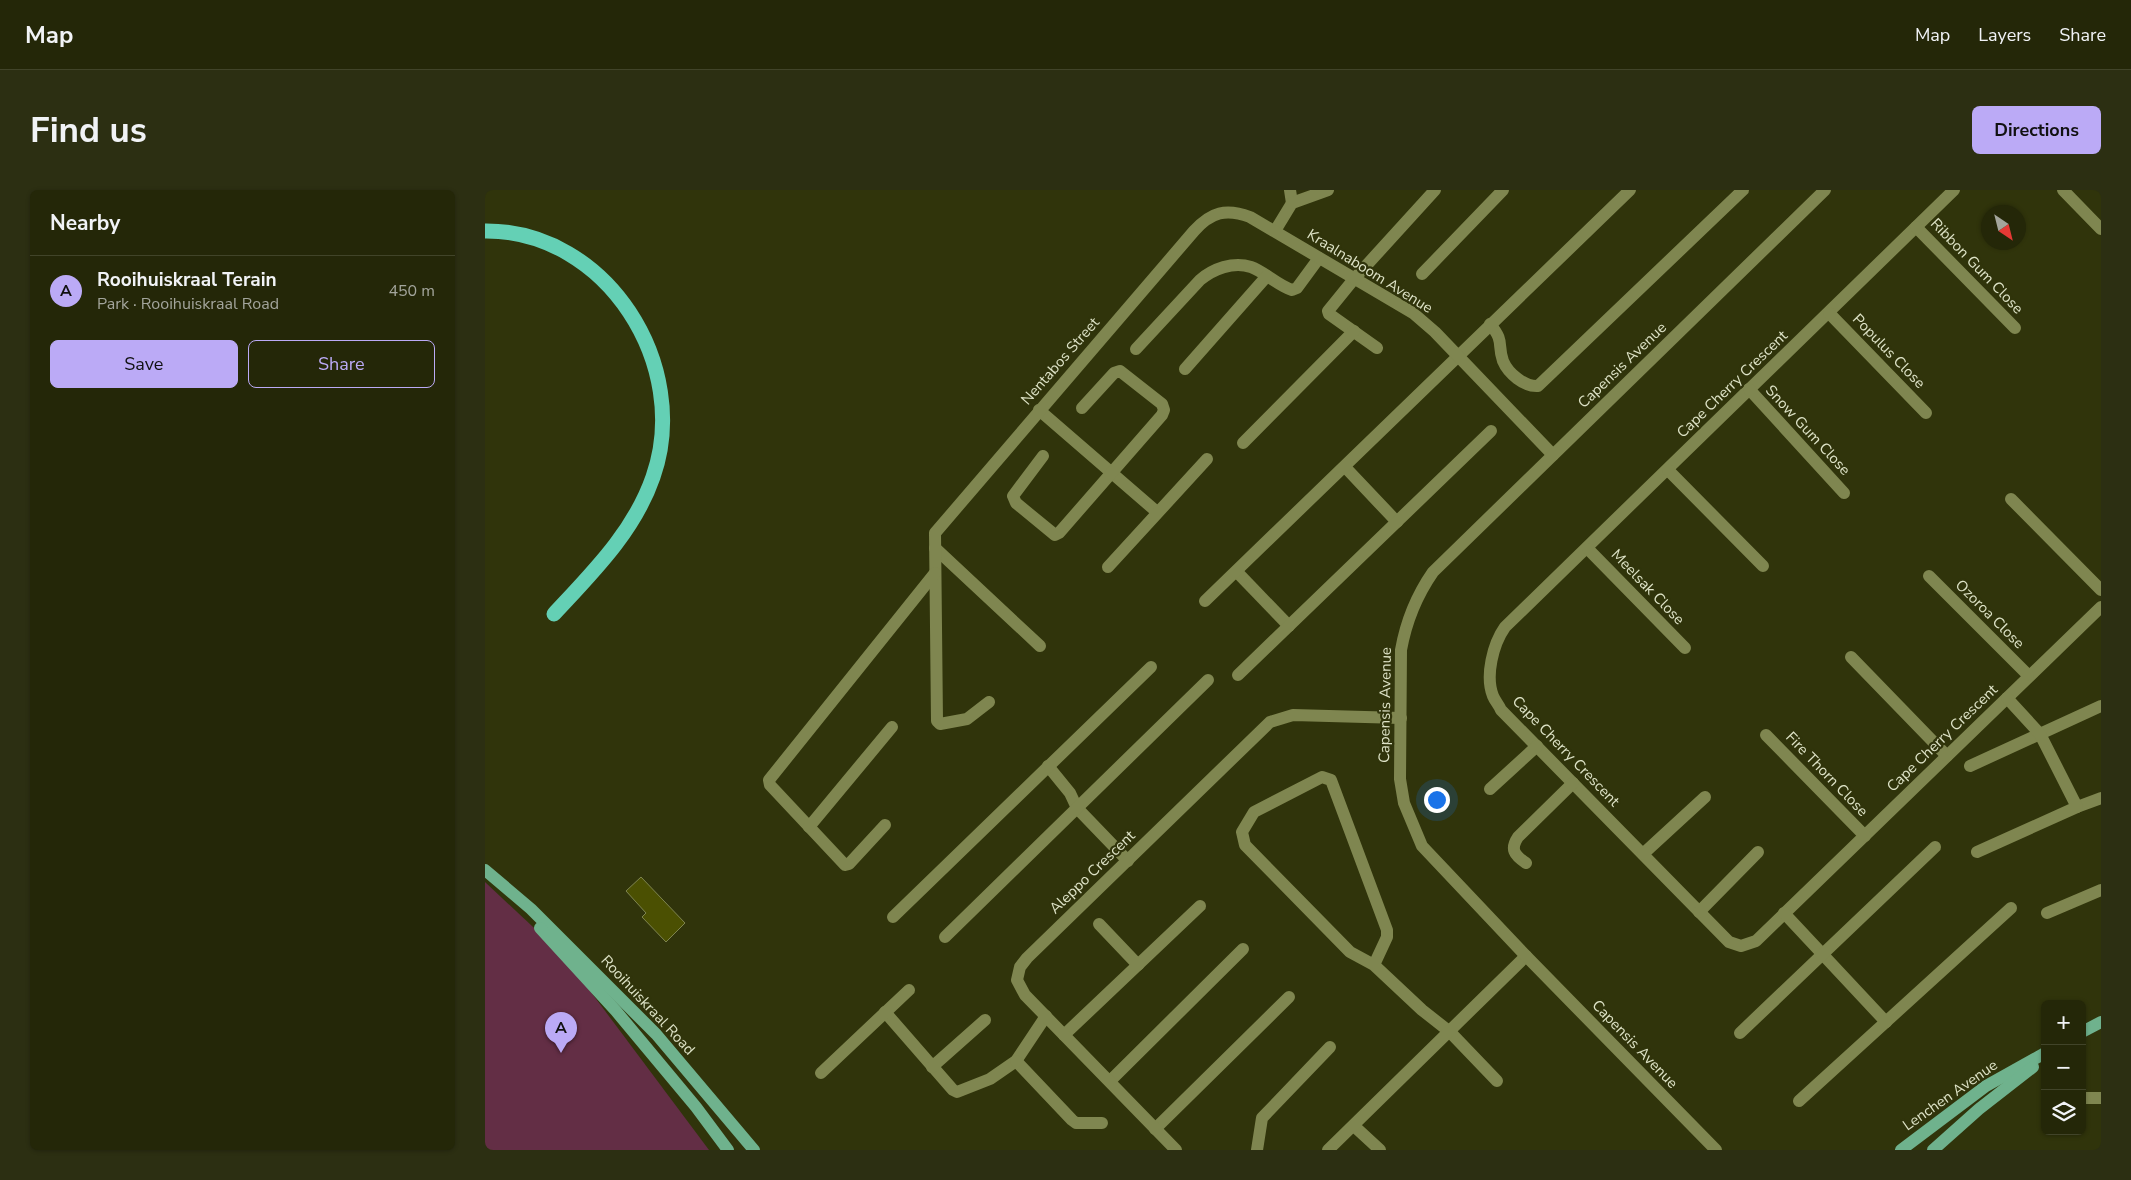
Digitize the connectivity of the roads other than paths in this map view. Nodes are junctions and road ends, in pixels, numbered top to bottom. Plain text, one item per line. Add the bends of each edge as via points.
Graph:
1 (1328, 190) edge
2 (1435, 190) edge
3 (1503, 190) edge
4 (1630, 190) edge
5 (1743, 190) edge
6 (1825, 190) edge
7 (1954, 190) edge
8 (2063, 190) edge
9 (1291, 196) edge
10 (1213, 214) joint
11 (1916, 227) junction
12 (2101, 229) edge
13 (485, 231) edge
14 (1275, 231) junction
15 (1319, 258) junction
16 (1422, 274) dead end
17 (1267, 276) junction
18 (1354, 279) junction
19 (1829, 313) junction
20 (1490, 324) junction
21 (2015, 328) dead end
22 (1354, 331) junction
23 (1377, 348) dead end
24 (1136, 349) dead end
25 (1458, 357) junction
26 (1185, 370) dead end
27 (1749, 389) junction
28 (1082, 408) dead end
29 (1039, 410) junction
30 (1926, 412) dead end
31 (1491, 431) dead end
32 (1243, 442) dead end
33 (1553, 455) junction
34 (1043, 456) dead end
35 (1207, 459) dead end
36 (1345, 467) junction
37 (1667, 470) junction
38 (1111, 472) junction
39 (1844, 492) dead end
40 (2011, 499) dead end
41 (1157, 512) junction
42 (1397, 522) junction
43 (935, 548) junction
44 (1588, 548) junction
45 (1763, 566) dead end
46 (1107, 567) dead end
47 (1237, 572) junction
48 (935, 573) junction
49 (1929, 576) dead end
50 (2101, 590) edge
51 (1205, 601) dead end
52 (2101, 607) edge
53 (554, 614) dead end
54 (1289, 626) junction
55 (1040, 646) dead end
56 (1685, 648) dead end
57 (1851, 657) dead end
58 (1151, 667) dead end
59 (1238, 675) dead end
60 (2028, 676) junction
61 (1208, 680) dead end
62 (2007, 698) junction
63 (989, 702) dead end
64 (2101, 706) edge
65 (1401, 718) junction
66 (892, 727) dead end
67 (1766, 734) dead end
68 (2040, 734) junction
69 (1537, 746) junction
70 (1947, 756) junction
71 (1048, 766) junction
72 (1970, 766) dead end
73 (1573, 782) junction
74 (1490, 790) dead end
75 (1705, 797) dead end
76 (2101, 798) edge
77 (1682, 807) dead end
78 (1077, 808) junction
79 (2077, 808) junction
80 (885, 825) dead end
81 (809, 827) junction
82 (1865, 836) junction
83 (1935, 847) dead end
84 (1641, 852) junction
85 (1758, 852) dead end
86 (1977, 852) dead end
87 (1127, 861) junction
88 (1526, 863) dead end
89 (485, 870) edge
90 (2101, 890) edge
91 (509, 892) junction
92 (1200, 906) dead end
93 (2011, 908) dead end
94 (1699, 912) junction
95 (1784, 913) junction
96 (2047, 913) dead end
97 (893, 917) dead end
98 (1099, 924) dead end
99 (945, 937) dead end
100 (1243, 949) dead end
101 (1823, 954) junction
102 (1526, 956) junction
103 (1138, 965) junction
104 (1374, 965) junction
105 (909, 990) dead end
106 (1289, 997) dead end
107 (885, 1012) junction
108 (1046, 1016) junction
109 (985, 1020) dead end
110 (1886, 1022) junction
111 (2101, 1022) edge
112 (2086, 1030) edge
113 (1450, 1032) junction
114 (1740, 1033) dead end
115 (1064, 1034) junction
116 (1331, 1047) dead end
117 (2041, 1055) edge
118 (1017, 1061) junction
119 (2041, 1061) edge
120 (932, 1066) junction
121 (821, 1072) dead end
122 (1110, 1081) junction
123 (1497, 1081) dead end
124 (2086, 1098) edge
125 (2101, 1098) edge
126 (1799, 1101) dead end
127 (1102, 1123) dead end
128 (1354, 1126) junction
129 (1155, 1129) junction
130 (728, 1150) edge
131 (754, 1150) edge
132 (1176, 1150) edge
133 (1257, 1150) edge
134 (1328, 1150) edge
135 (1379, 1150) edge
136 (1716, 1150) edge
137 (1901, 1150) edge
138 (1933, 1150) edge

1 - 9 street
2 - 18 street
3 - 16 street
4 - 20 street
5 - 20 street via 1538,386 1517,379 1509,370 1499,337
6 - 33 street, Capensis Avenue
7 - 11 street, Cape Cherry Crescent
8 - 12 street
9 - 14 street
10 - 14 street, Kraalnaboom Avenue via 1238,212
10 - 29 street, Nentabos Street via 1194,231
11 - 19 street, Cape Cherry Crescent
11 - 21 street, Ribbon Gum Close
13 - 53 highway via 518,234 546,243 595,273 633,314 657,373 662,403 661,439 653,476 638,511 610,553
14 - 15 street, Kraalnaboom Avenue
15 - 17 street via 1295,290
15 - 18 street, Kraalnaboom Avenue
17 - 24 street via 1251,267 1237,265 1211,272
17 - 26 street
18 - 22 street via 1328,312
18 - 25 street, Kraalnaboom Avenue via 1413,313
19 - 27 street, Cape Cherry Crescent
19 - 30 street, Populus Close
20 - 25 street
22 - 23 street
22 - 32 street
25 - 33 street, Kraalnaboom Avenue
25 - 36 street
27 - 37 street, Cape Cherry Crescent
27 - 39 street, Snow Gum Close
28 - 38 street via 1114,373 1120,371 1162,404 1162,415
29 - 38 street
29 - 43 street, Nentabos Street via 935,533
31 - 42 street
33 - 65 street, Capensis Avenue via 1425,583 1404,636
34 - 38 street via 1013,496 1016,503 1055,535
35 - 41 street
36 - 42 street
36 - 47 street
37 - 44 street, Cape Cherry Crescent
37 - 45 street
38 - 41 street
40 - 50 street
41 - 46 street
42 - 54 street
43 - 48 street
43 - 55 street
44 - 56 street, Meelsak Close
44 - 69 street, Cape Cherry Crescent via 1505,627 1493,650 1493,695 1501,710
47 - 51 street
47 - 54 street
48 - 63 street via 937,722 967,719
48 - 81 street via 769,780
49 - 60 street, Ozoroa Close
52 - 60 street, Cape Cherry Crescent
54 - 59 street
57 - 70 street
58 - 71 street
60 - 62 street, Cape Cherry Crescent
61 - 78 street
62 - 68 street
62 - 70 street, Cape Cherry Crescent
64 - 68 street
65 - 87 street, Aleppo Crescent via 1293,715 1270,722
65 - 102 street, Capensis Avenue via 1400,779 1404,803 1422,846
66 - 81 street
67 - 82 street, Fire Thorn Close
68 - 72 street
68 - 79 street
69 - 73 street, Cape Cherry Crescent
69 - 74 street
70 - 82 street, Cape Cherry Crescent
71 - 78 street via 1070,793
71 - 97 street
73 - 84 street, Cape Cherry Crescent
73 - 88 street via 1514,843 1515,856
75 - 84 street
76 - 79 street
77 - 84 street
78 - 87 street
78 - 99 street
79 - 86 street
80 - 81 street via 848,864
82 - 95 street, Cape Cherry Crescent
83 - 101 street
84 - 94 street, Cape Cherry Crescent
85 - 94 street
87 - 108 street, Aleppo Crescent via 1020,967 1017,980 1021,989
89 - 91 main road, Rooihuiskraal Road
90 - 96 street
91 - 130 main road, Rooihuiskraal Road via 616,1011
91 - 131 main road, Rooihuiskraal Road via 531,909 656,1034
92 - 103 street
93 - 110 street
94 - 95 street, Cape Cherry Crescent via 1729,942 1741,946 1756,940
95 - 101 street
98 - 103 street
100 - 122 street
101 - 110 street
101 - 114 street
102 - 113 street
102 - 136 street, Capensis Avenue
103 - 115 street
104 - 104 street via 1349,952 1245,846 1242,838 1251,815 1257,810 1322,777 1331,780 1387,930
104 - 113 street
105 - 107 street
106 - 129 street
107 - 120 street
107 - 121 street
108 - 115 street, Aleppo Crescent
108 - 118 street
109 - 120 street
110 - 126 street
111 - 112 main road
113 - 123 street
113 - 128 street
115 - 122 street, Aleppo Crescent
116 - 133 street via 1262,1118
117 - 137 main road, Lenchen Avenue via 1986,1086
118 - 120 street via 989,1079 957,1092
118 - 127 street via 1072,1120
119 - 138 main road, Lenchen Avenue
122 - 129 street, Aleppo Crescent
124 - 125 street
128 - 134 street
128 - 135 street
129 - 132 street, Aleppo Crescent

